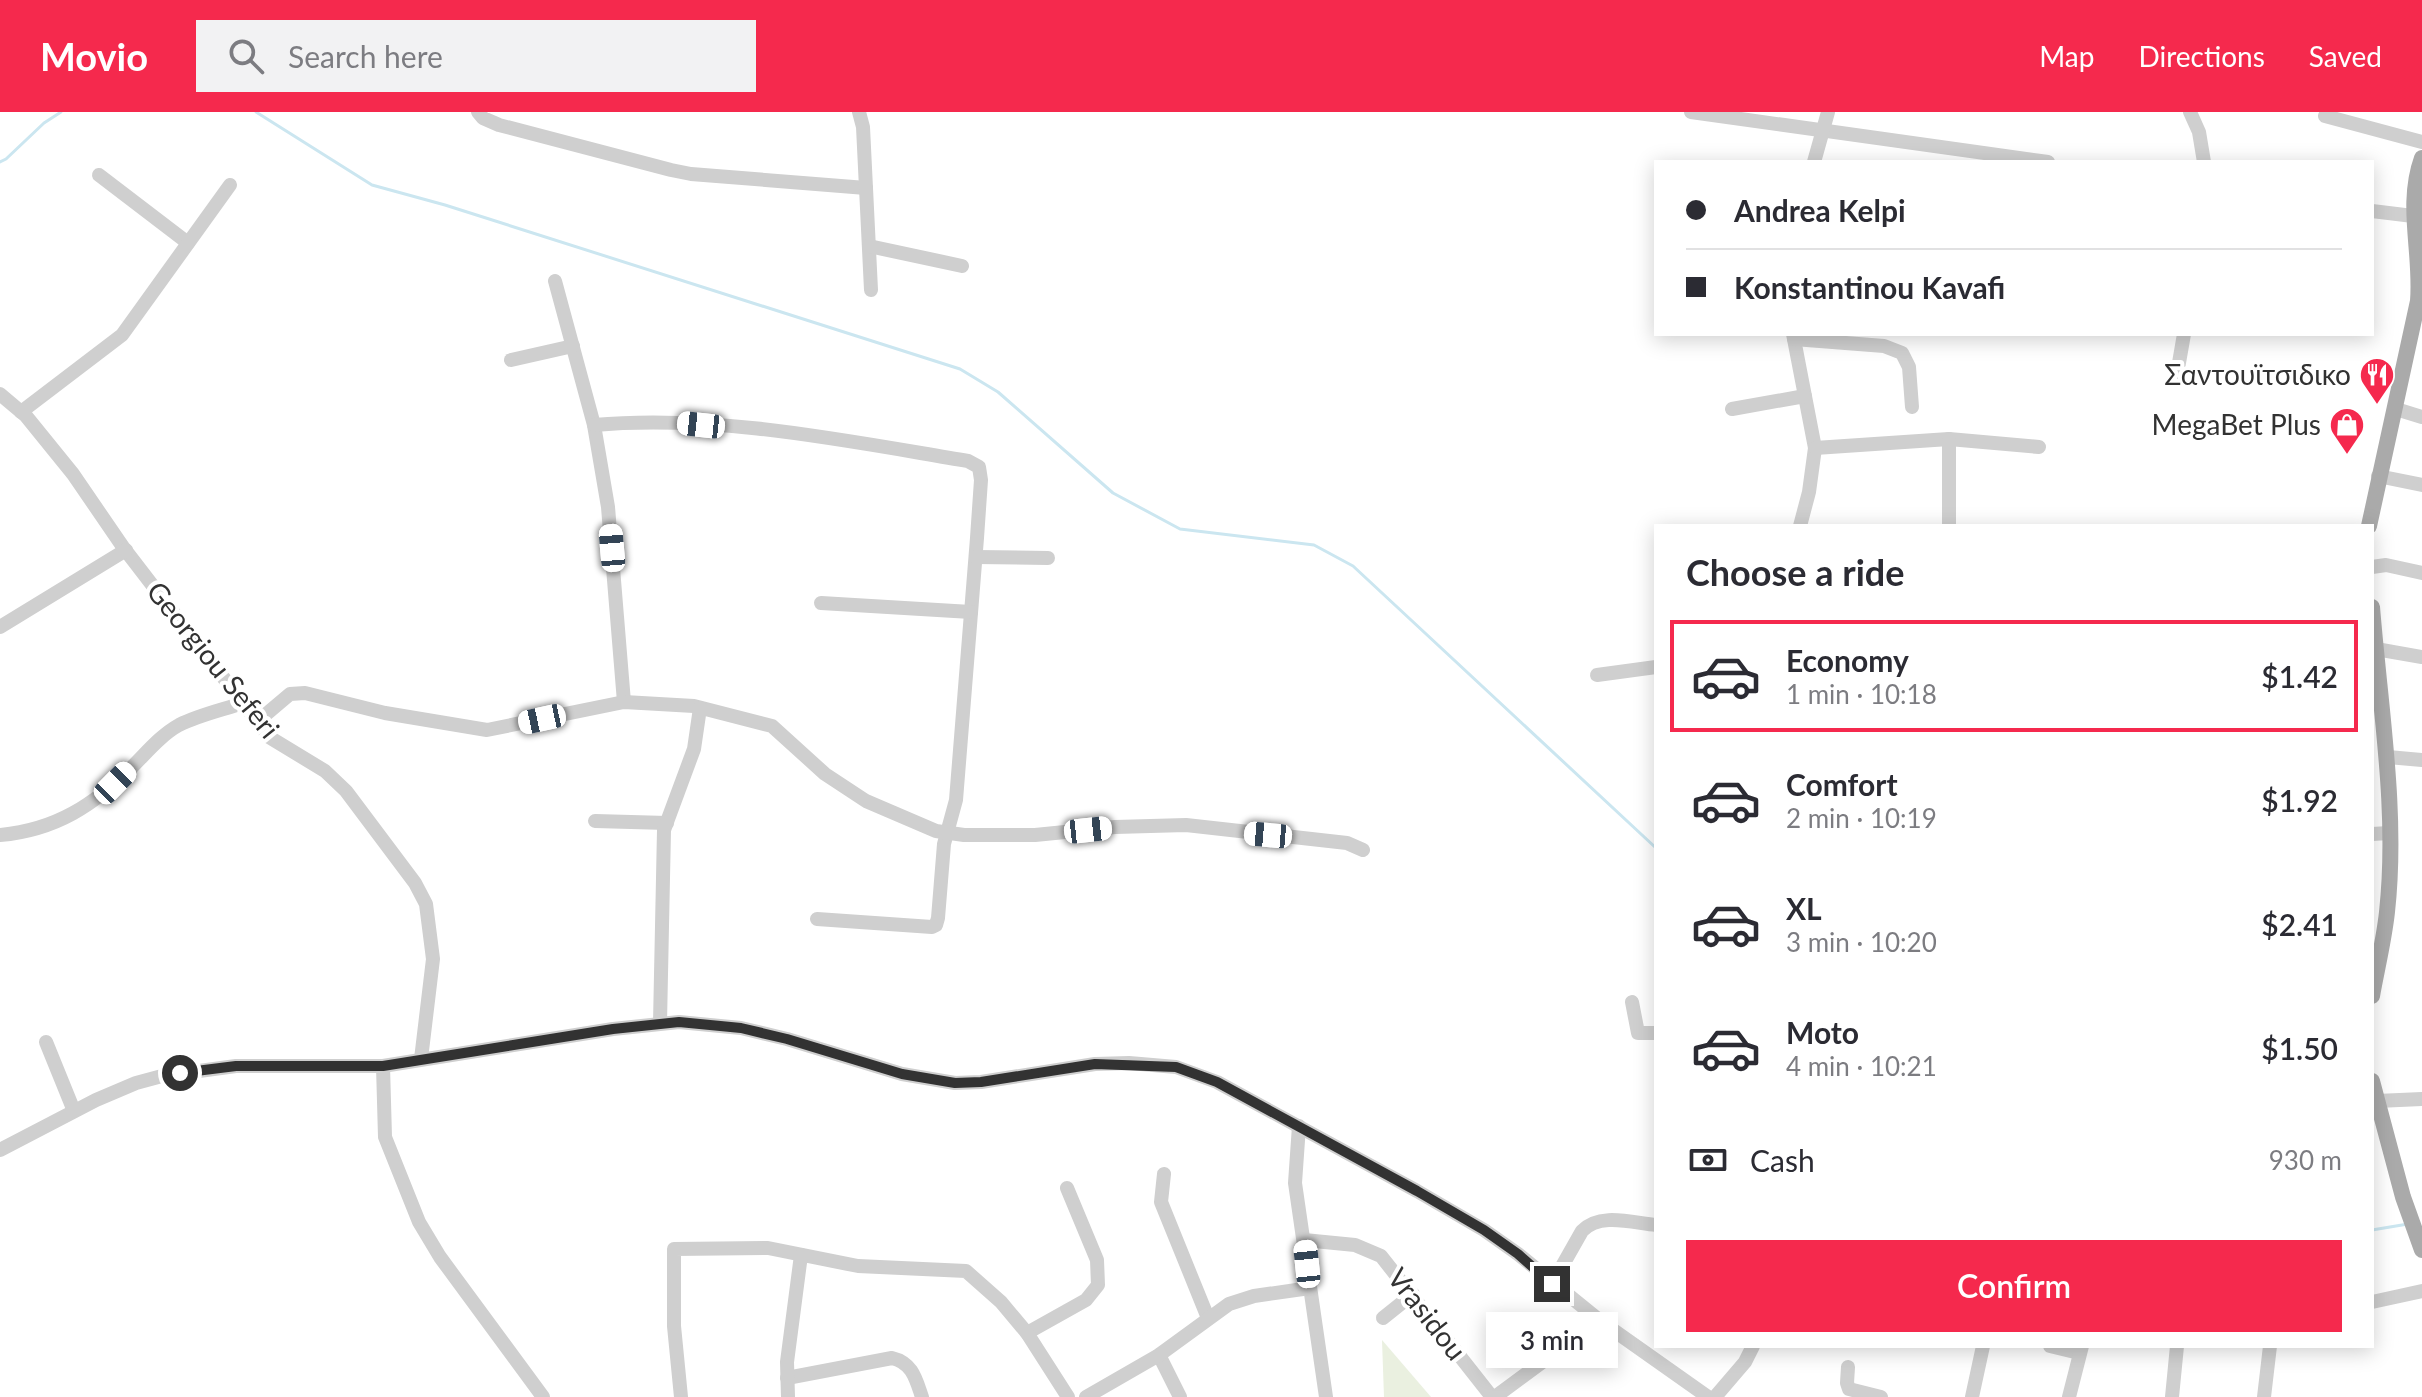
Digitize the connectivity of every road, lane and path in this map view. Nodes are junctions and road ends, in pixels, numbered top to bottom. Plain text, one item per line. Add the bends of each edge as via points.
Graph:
1 (478, 112) edge
2 (859, 112) edge
3 (1691, 112) edge
4 (1828, 112) edge
5 (2190, 112) edge
6 (2325, 116) dead end
7 (864, 120) edge
8 (1823, 130) junction
9 (2422, 142) edge
10 (2422, 158) edge
11 (1815, 160) edge
12 (2032, 160) edge
13 (2204, 160) edge
14 (99, 175) dead end
15 (230, 185) dead end
16 (866, 188) junction
17 (2374, 211) edge
18 (2413, 216) junction
19 (2419, 235) edge
20 (188, 243) junction
21 (869, 246) junction
22 (962, 266) dead end
23 (555, 281) dead end
24 (871, 290) dead end
25 (1793, 336) edge
26 (2184, 336) edge
27 (573, 346) junction
28 (511, 360) dead end
29 (2176, 380) dead end
30 (0, 394) edge
31 (1805, 396) junction
32 (1912, 407) dead end
33 (1732, 409) dead end
34 (2396, 409) junction
35 (21, 412) junction
36 (2422, 417) edge
37 (594, 425) junction
38 (1949, 439) junction
39 (2039, 447) dead end
40 (1815, 448) junction
41 (2378, 476) junction
42 (2422, 485) edge
43 (1801, 524) edge
44 (1949, 524) edge
45 (2369, 524) edge
46 (126, 550) junction
47 (976, 557) junction
48 (1048, 558) dead end
49 (2374, 567) edge
50 (2422, 573) edge
51 (821, 603) dead end
52 (971, 612) junction
53 (0, 627) edge
54 (2374, 628) edge
55 (2376, 649) junction
56 (2422, 657) edge
57 (1654, 667) edge
58 (1597, 675) dead end
59 (624, 702) junction
60 (243, 703) junction
61 (700, 708) junction
62 (257, 722) junction
63 (2388, 757) junction
64 (2422, 760) edge
65 (595, 821) dead end
66 (667, 823) junction
67 (947, 833) junction
68 (2380, 833) edge
69 (0, 835) edge
70 (1363, 850) dead end
71 (817, 919) dead end
72 (2376, 957) edge
73 (1632, 1002) dead end
74 (660, 1023) junction
75 (1654, 1033) edge
76 (46, 1042) dead end
77 (421, 1059) junction
78 (383, 1066) junction
79 (2374, 1089) edge
80 (2422, 1099) edge
81 (2377, 1101) junction
82 (74, 1111) junction
83 (1299, 1126) junction
84 (0, 1150) edge
85 (1164, 1174) dead end
86 (1067, 1188) dead end
87 (1654, 1225) edge
88 (1304, 1240) junction
89 (2422, 1250) edge
90 (801, 1255) junction
91 (1552, 1284) junction
92 (1310, 1288) junction
93 (2422, 1291) edge
94 (1413, 1294) junction
95 (2374, 1302) edge
96 (1208, 1318) junction
97 (1383, 1318) dead end
98 (1599, 1320) junction
99 (1027, 1333) junction
100 (1752, 1348) edge
101 (1983, 1348) edge
102 (2177, 1348) edge
103 (2270, 1348) edge
104 (2080, 1349) edge
105 (1159, 1355) junction
106 (1848, 1367) dead end
107 (787, 1378) junction
108 (543, 1397) edge
109 (681, 1397) edge
110 (788, 1397) edge
111 (922, 1397) edge
112 (1068, 1397) edge
113 (1086, 1397) edge
114 (1180, 1397) edge
115 (1326, 1397) edge
116 (1493, 1397) edge
117 (1708, 1397) edge
118 (1715, 1397) edge
119 (1881, 1397) edge
120 (1972, 1397) edge
121 (2069, 1397) edge
122 (2172, 1397) edge
123 (2264, 1397) edge

1 - 16 street via 499,125 691,174
2 - 7 street
3 - 8 street
4 - 8 street
5 - 13 street
6 - 9 street
7 - 16 street
8 - 11 street
8 - 12 street
10 - 18 main road
14 - 20 street
15 - 20 street
16 - 21 street
17 - 18 street
18 - 19 main road
19 - 34 main road via 2419,291
20 - 35 street via 122,335
21 - 22 street
21 - 24 street
23 - 27 street
25 - 31 street
25 - 32 street via 1884,346 1902,353 1909,367
26 - 29 street
27 - 28 street
27 - 37 street
30 - 35 street, Georgiou Seferi
31 - 33 street
31 - 40 street
34 - 36 street
34 - 41 main road
35 - 46 street, Georgiou Seferi
37 - 47 street via 671,421 812,436 975,463 981,480
37 - 59 street via 608,507
38 - 39 street
38 - 40 street
38 - 44 street
40 - 43 street
41 - 42 street
41 - 45 main road
46 - 53 street
46 - 60 street, Georgiou Seferi
47 - 48 street
47 - 52 street
49 - 50 street
51 - 52 street
52 - 67 street via 956,800
54 - 55 main road
55 - 56 street
55 - 63 main road
57 - 58 street
59 - 61 street
59 - 62 street via 487,730 305,693 290,694
60 - 62 street, Georgiou Seferi
60 - 69 street via 178,726 89,804 53,824
61 - 66 street via 694,749
61 - 67 street via 772,726 825,774 866,801
62 - 77 street, Georgiou Seferi via 269,737 325,771 346,791 426,904 433,959
63 - 64 street
63 - 68 main road
65 - 66 street
66 - 74 street
67 - 70 street via 1035,835 1186,825 1347,843
67 - 71 street via 936,925
68 - 72 main road via 2387,913
73 - 75 street via 1638,1033
74 - 77 street
74 - 83 street via 741,1028 902,1074 955,1083 1095,1064 1176,1067 1217,1082
76 - 82 street
77 - 78 street
78 - 82 street via 197,1070 136,1083
78 - 108 street via 385,1137 419,1222
79 - 81 main road
80 - 81 street
81 - 89 main road
82 - 84 street
83 - 88 street via 1295,1183
83 - 91 street via 1484,1230
85 - 96 street via 1161,1202
86 - 99 street via 1097,1260 1098,1285 1086,1300
87 - 91 street via 1606,1220 1589,1224
88 - 92 street
88 - 94 street, Vrasidou via 1373,1251
90 - 99 street via 858,1266 966,1271
90 - 107 street
90 - 109 street via 768,1248 674,1249
91 - 98 street
92 - 96 street via 1241,1299
92 - 115 street
93 - 95 street
94 - 97 street
94 - 116 street, Vrasidou
96 - 105 street
98 - 116 street
98 - 117 street
99 - 112 street
100 - 118 street
101 - 120 street
102 - 122 street
103 - 123 street
104 - 121 street
105 - 113 street
105 - 114 street
106 - 119 street via 1849,1389
107 - 110 street
107 - 111 street via 892,1358 911,1369

